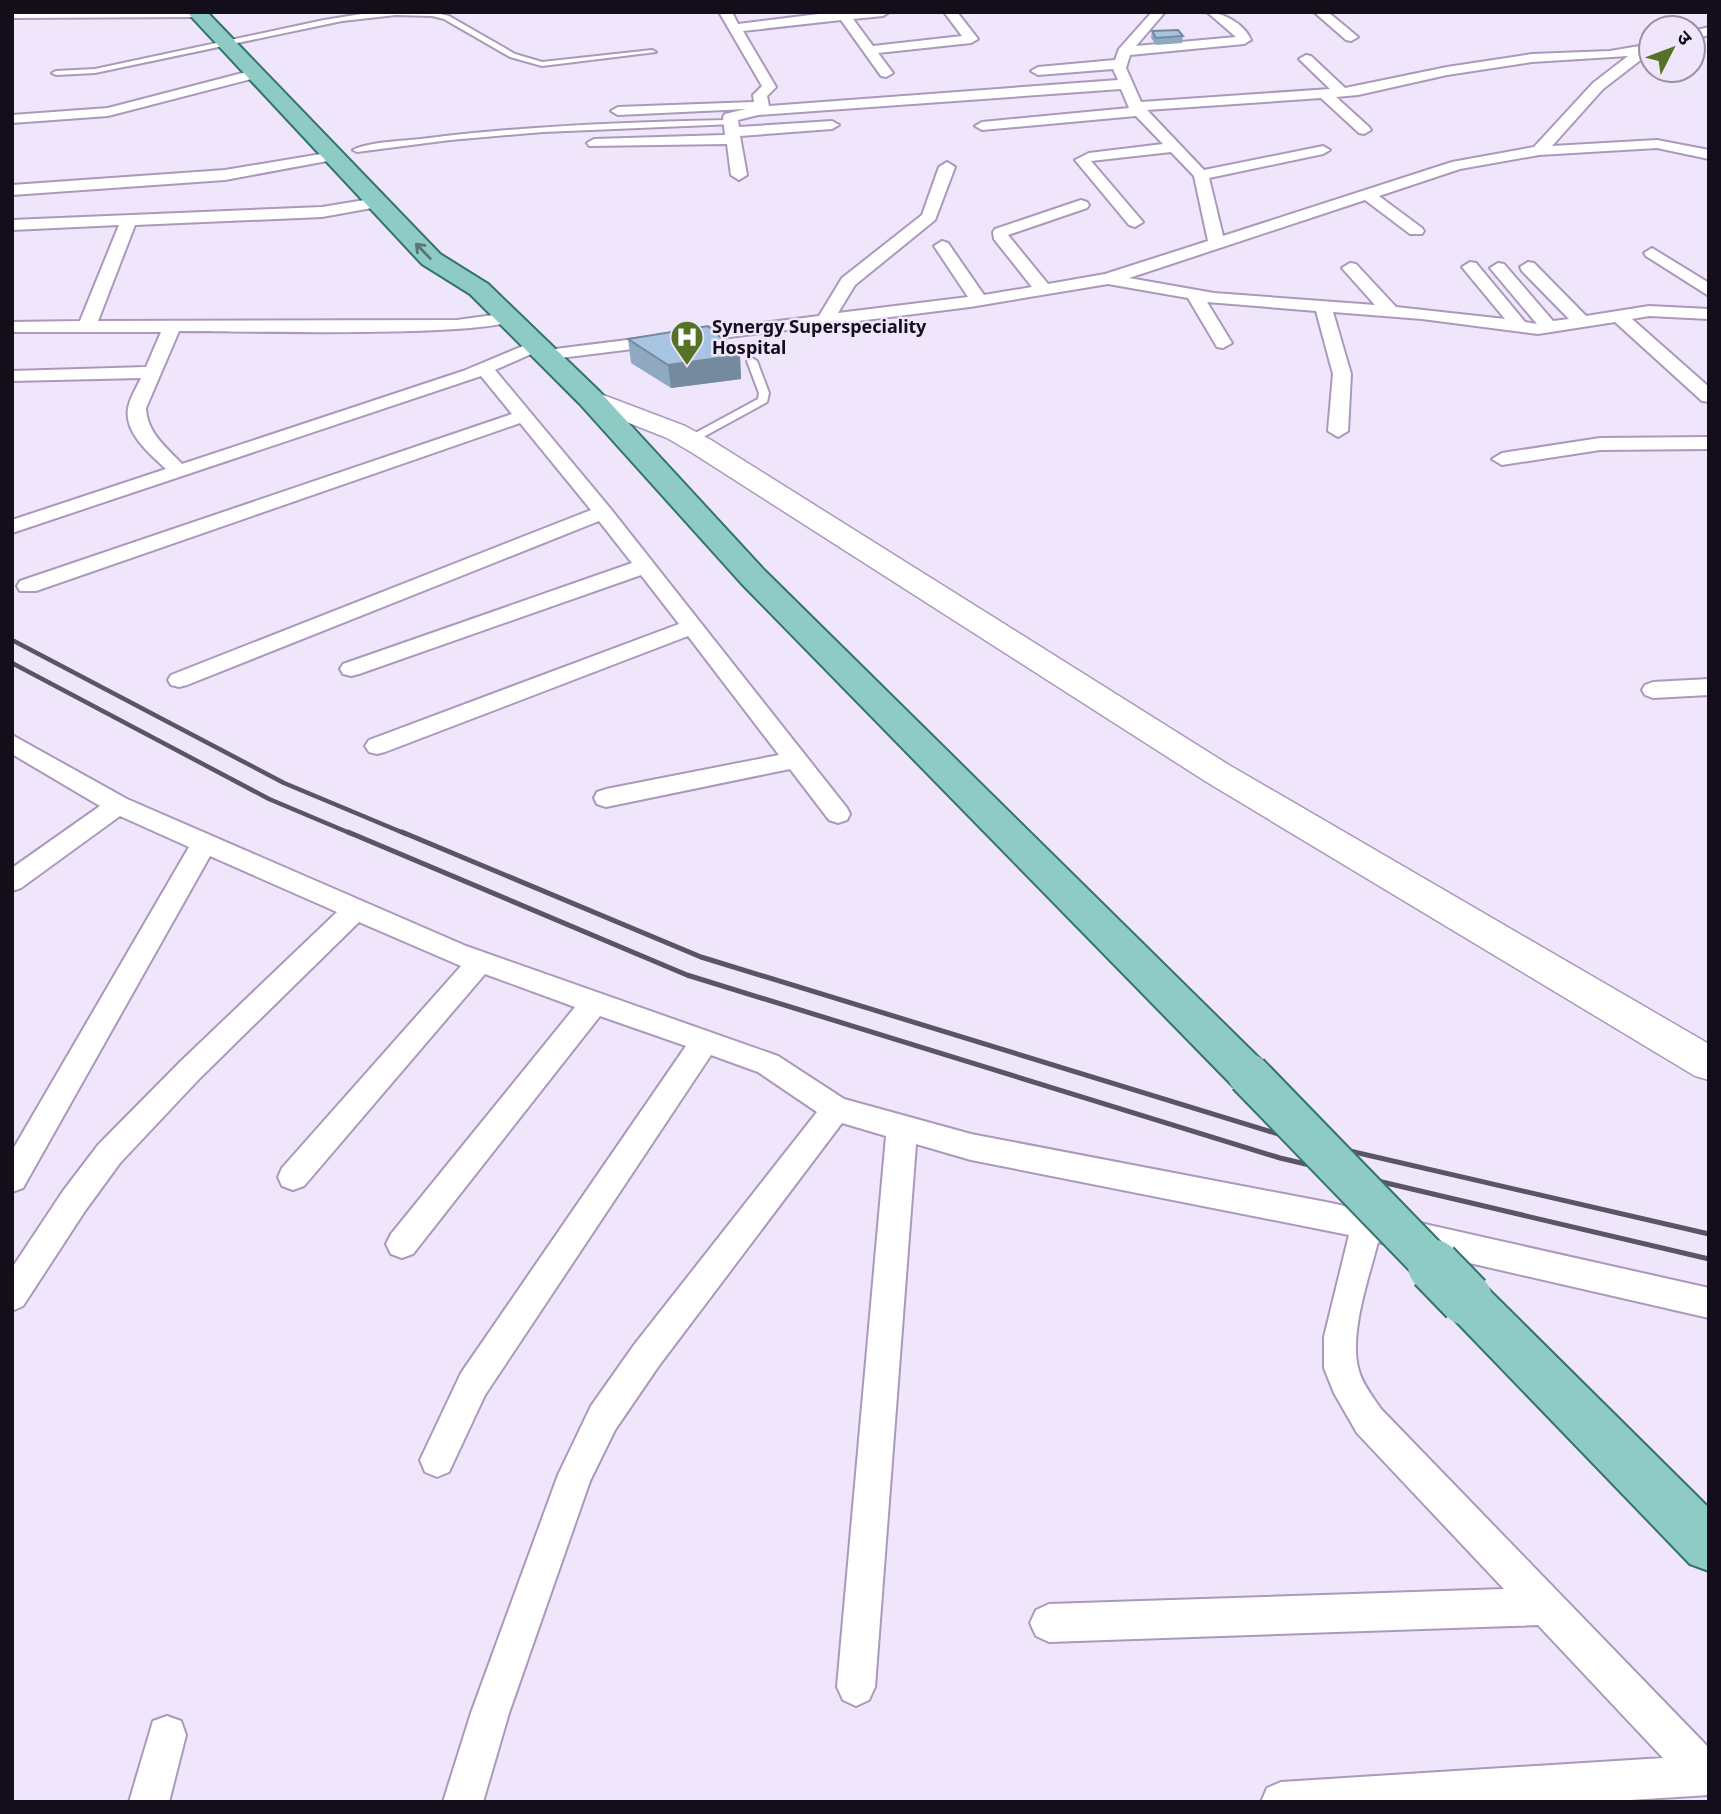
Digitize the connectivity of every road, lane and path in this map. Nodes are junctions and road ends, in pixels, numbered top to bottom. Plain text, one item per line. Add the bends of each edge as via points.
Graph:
1 (221, 12) edge
2 (725, 12) edge
3 (883, 12) edge
4 (950, 12) edge
5 (1159, 12) edge
6 (1213, 12) edge
7 (1320, 12) edge
8 (196, 13) edge
9 (12, 14) edge
10 (842, 14) edge
11 (735, 28) junction
12 (1351, 37) dead end
13 (246, 38) junction
14 (224, 42) junction
15 (869, 50) junction
16 (652, 51) dead end
17 (1637, 51) edge
18 (1637, 57) edge
19 (1122, 58) junction
20 (1306, 59) dead end
21 (1038, 71) dead end
22 (56, 73) dead end
23 (886, 73) dead end
24 (254, 74) junction
25 (1126, 84) junction
26 (1341, 92) junction
27 (1324, 93) junction
28 (760, 108) junction
29 (1138, 109) junction
30 (618, 111) dead end
31 (12, 118) edge
32 (832, 125) dead end
33 (982, 126) dead end
34 (1364, 130) dead end
35 (733, 131) junction
36 (594, 143) dead end
37 (1174, 147) junction
38 (357, 150) junction
39 (1323, 150) dead end
40 (1539, 150) junction
41 (333, 156) junction
42 (1704, 161) edge
43 (947, 167) dead end
44 (375, 169) dead end
45 (739, 175) dead end
46 (1201, 175) junction
47 (242, 183) junction
48 (12, 190) edge
49 (1368, 195) junction
50 (377, 203) junction
51 (1081, 205) dead end
52 (237, 215) junction
53 (129, 219) junction
54 (1135, 222) dead end
55 (12, 225) edge
56 (1416, 231) dead end
57 (450, 245) dead end
58 (1217, 245) junction
59 (942, 246) dead end
60 (1652, 253) dead end
61 (1470, 267) dead end
62 (1528, 267) dead end
63 (1350, 268) dead end
64 (1498, 268) dead end
65 (1108, 279) junction
66 (479, 289) junction
67 (1044, 290) junction
68 (1709, 291) edge
69 (1194, 294) junction
70 (979, 300) junction
71 (1323, 306) junction
72 (1390, 311) junction
73 (1709, 314) edge
74 (1619, 316) junction
75 (508, 318) junction
76 (825, 320) junction
77 (1582, 322) junction
78 (173, 325) junction
79 (87, 326) junction
80 (12, 327) edge
81 (1520, 327) junction
82 (1549, 327) junction
83 (1223, 343) dead end
84 (539, 350) junction
85 (752, 361) dead end
86 (485, 369) junction
87 (152, 372) junction
88 (12, 376) edge
89 (1709, 397) edge
90 (590, 398) junction
91 (523, 416) junction
92 (1338, 431) dead end
93 (690, 440) junction
94 (1709, 443) edge
95 (1502, 459) dead end
96 (177, 470) junction
97 (603, 512) junction
98 (12, 527) edge
99 (645, 566) junction
100 (28, 586) dead end
101 (692, 627) junction
102 (351, 669) dead end
103 (179, 680) dead end
104 (1709, 687) edge
105 (1653, 690) dead end
106 (12, 743) edge
107 (377, 746) dead end
108 (796, 760) junction
109 (606, 798) dead end
110 (118, 805) junction
111 (838, 814) dead end
112 (204, 843) junction
113 (12, 881) edge
114 (356, 909) junction
115 (480, 962) junction
116 (594, 1003) junction
117 (705, 1041) junction
118 (1709, 1064) edge
119 (828, 1102) junction
120 (902, 1127) junction
121 (293, 1177) dead end
122 (12, 1179) edge
123 (1367, 1225) junction
124 (402, 1244) dead end
125 (12, 1296) edge
126 (1709, 1303) edge
127 (437, 1460) dead end
128 (1709, 1545) edge
129 (1546, 1606) junction
130 (1049, 1623) dead end
131 (856, 1687) dead end
132 (167, 1735) dead end
133 (1709, 1774) edge
134 (149, 1802) edge
135 (463, 1802) edge
136 (1281, 1802) edge

1 - 13 main road
2 - 11 street
3 - 10 street
4 - 15 street via 971,39
5 - 19 street
6 - 19 street via 1244,40
7 - 12 street
8 - 9 street
8 - 14 main road
10 - 11 street
10 - 15 street
11 - 28 street via 769,87 760,95
13 - 14 lane
13 - 16 lane via 352,17 418,13 449,19 526,63
13 - 38 main road
14 - 22 lane via 95,71
14 - 24 main road
15 - 23 street
17 - 26 street via 1532,58
18 - 40 street via 1598,86
19 - 21 street
19 - 25 street
20 - 26 street
24 - 31 street via 108,112
24 - 41 main road
25 - 28 street
25 - 29 street
26 - 27 street
27 - 29 street
27 - 34 street
28 - 30 street
28 - 35 street via 733,115
29 - 33 street
29 - 37 street
32 - 35 street
35 - 36 street
35 - 38 lane via 615,124 420,140
35 - 45 street
37 - 46 street
37 - 54 street via 1082,160
38 - 44 main road
39 - 46 street
40 - 42 street via 1657,144
40 - 49 street via 1457,165
41 - 47 street
41 - 50 main road
43 - 76 street via 929,217 848,282
46 - 58 street
47 - 48 street
47 - 52 street
49 - 56 street
49 - 58 street
50 - 52 street via 330,211
66 -> 50 main road via 431,260
51 - 67 street via 1001,232
52 - 53 street
53 - 55 street
53 - 79 street
57 - 66 main road
58 - 65 street
59 - 70 street
60 - 68 street
61 - 81 street
62 - 77 street
63 - 72 street
64 - 82 street
65 - 67 street
65 - 69 street
66 - 75 main road
67 - 70 street
69 - 71 street
69 - 83 street
70 - 76 street
71 - 72 street
71 - 92 street via 1342,374
72 - 81 street
73 - 74 street via 1649,311
74 - 77 street
74 - 89 street
75 - 78 street via 457,325
75 - 84 main road
76 - 84 street
77 - 82 street
78 - 79 street
78 - 87 street
79 - 80 street
81 - 82 street
84 - 86 street
84 - 90 main road
85 - 93 lane via 764,393 762,400
86 - 91 street
86 - 96 street
87 - 88 street
87 - 96 street via 136,418 139,428
90 - 93 main road
90 - 128 main road, bridge via 753,577
91 - 97 street
91 - 100 street
93 - 118 main road via 1217,773
94 - 95 street via 1600,444
96 - 98 street
97 - 99 street
97 - 103 street
99 - 101 street
99 - 102 street
101 - 107 street
101 - 108 street
104 - 105 street
106 - 110 street
108 - 109 street
108 - 111 street
110 - 112 street
110 - 113 street
112 - 114 street
112 - 122 street
114 - 115 street
114 - 125 street via 109,1154
115 - 116 street
115 - 121 street
116 - 117 street
116 - 124 street
117 - 119 street via 775,1067
117 - 127 street via 473,1384
119 - 120 street
119 - 135 street via 603,1418 575,1475
120 - 123 street via 971,1147
120 - 131 street
123 - 126 street
123 - 129 street via 1340,1340 1341,1367 1353,1395 1369,1421
129 - 130 street
129 - 133 street
132 - 134 street
133 - 136 street

